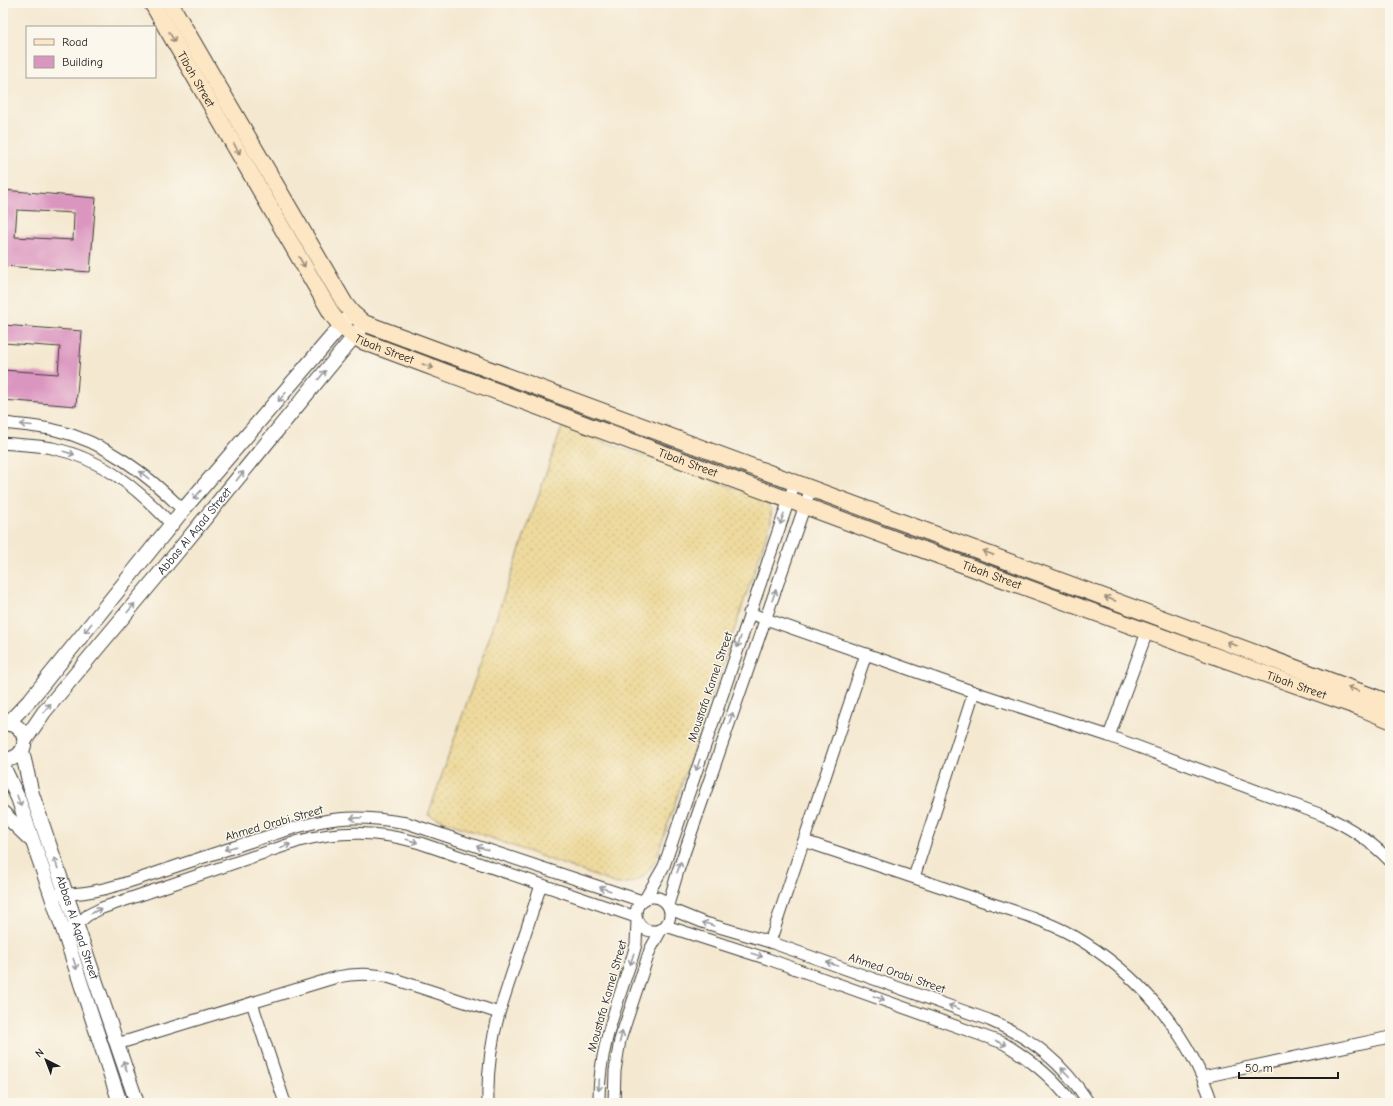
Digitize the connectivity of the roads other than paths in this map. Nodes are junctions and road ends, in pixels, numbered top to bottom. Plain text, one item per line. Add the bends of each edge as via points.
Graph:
1 (152, 3) edge
2 (170, 3) edge
3 (358, 318) junction
4 (341, 326) junction
5 (353, 337) junction
6 (3, 423) edge
7 (3, 443) edge
8 (795, 482) junction
9 (810, 488) junction
10 (788, 500) junction
11 (804, 506) junction
12 (184, 510) junction
13 (172, 525) junction
14 (749, 613) junction
15 (766, 618) junction
16 (1147, 632) junction
17 (866, 654) junction
18 (974, 692) junction
19 (1390, 703) edge
20 (1390, 720) edge
21 (6, 724) edge
22 (1109, 736) junction
23 (23, 746) junction
24 (3, 759) edge
25 (3, 766) edge
26 (3, 813) edge
27 (804, 840) junction
28 (33, 842) junction
29 (1390, 861) edge
30 (914, 878) junction
31 (541, 884) junction
32 (51, 894) junction
33 (67, 894) junction
34 (644, 900) junction
35 (669, 907) junction
36 (637, 919) junction
37 (76, 924) junction
38 (664, 928) junction
39 (65, 935) junction
40 (770, 942) junction
41 (252, 1003) junction
42 (499, 1013) junction
43 (1390, 1037) edge
44 (117, 1044) junction
45 (1203, 1077) junction
46 (120, 1103) edge
47 (137, 1103) edge
48 (285, 1103) edge
49 (488, 1103) edge
50 (599, 1103) edge
51 (614, 1103) edge
52 (1072, 1103) edge
53 (1089, 1103) edge
54 (1212, 1103) edge

1 -> 4 main road, Tibah Street
2 - 3 main road, Tibah Street via 345,304
3 - 4 street, Abbas Al Aqad Street
3 - 5 street, Abbas Al Aqad Street
3 - 8 main road, Tibah Street
4 - 5 main road, Tibah Street
4 -> 12 street, Abbas Al Aqad Street
5 -> 10 main road, Tibah Street
23 -> 5 street, Abbas Al Aqad Street via 44,712
12 -> 6 street via 141,472 94,443 54,429
7 -> 13 street via 51,448 92,461 112,471 133,487
8 - 9 main road, Tibah Street
8 - 10 street, Moustafa Kamel Street
9 - 11 street
19 -> 9 main road, Tibah Street
10 - 11 main road, Tibah Street
10 -> 14 street, Moustafa Kamel Street
15 -> 11 street
11 - 16 main road, Tibah Street
12 - 13 street, Abbas Al Aqad Street
13 -> 21 street, Abbas Al Aqad Street via 30,700
14 - 15 street
14 -> 34 street, Moustafa Kamel Street via 664,866
15 - 17 street
35 -> 15 street via 678,871
16 - 20 main road, Tibah Street
16 - 22 street
17 - 18 street
17 - 27 street
18 - 22 street
18 - 30 street
21 - 23 street via 14,725 23,734
22 - 29 street via 1322,815 1362,836
23 - 24 street via 11,759
33 -> 23 street, Abbas Al Aqad Street via 32,794
25 -> 28 street, Abbas Al Aqad Street via 18,798
26 - 28 street
27 - 30 street
27 - 40 street
28 - 32 street, Abbas Al Aqad Street
30 - 45 street via 1051,926 1071,935 1102,955 1156,1004 1187,1045
31 - 36 street, Ahmed Orabi Street
37 -> 31 street, Ahmed Orabi Street via 109,905 299,841 339,834 381,834 401,838
31 - 42 street
32 - 33 street, Ahmed Orabi Street
32 - 39 street, Abbas Al Aqad Street
34 -> 33 street, Ahmed Orabi Street via 407,823 361,818 316,822 119,885 98,891
33 - 37 street, Abbas Al Aqad Street
34 - 35 street via 650,897 660,898
34 - 36 street via 637,908
35 - 38 street via 670,921
40 -> 35 street, Ahmed Orabi Street via 702,922
36 - 38 street via 647,931
36 -> 50 street, Moustafa Kamel Street via 634,955 603,1051
37 - 39 street, Ahmed Orabi Street
37 - 44 street, Abbas Al Aqad Street
51 -> 38 street, Moustafa Kamel Street via 615,1071 620,1040 648,955
38 -> 52 street via 768,958 1002,1043 1036,1064 1051,1077
39 -> 46 street, Abbas Al Aqad Street
53 -> 40 street, Ahmed Orabi Street via 1052,1058 1011,1030
41 - 42 street via 337,976 364,973 391,978
41 - 44 street
41 - 48 street
42 - 49 street via 490,1053
43 - 45 street
47 -> 44 street, Abbas Al Aqad Street
45 - 54 street

